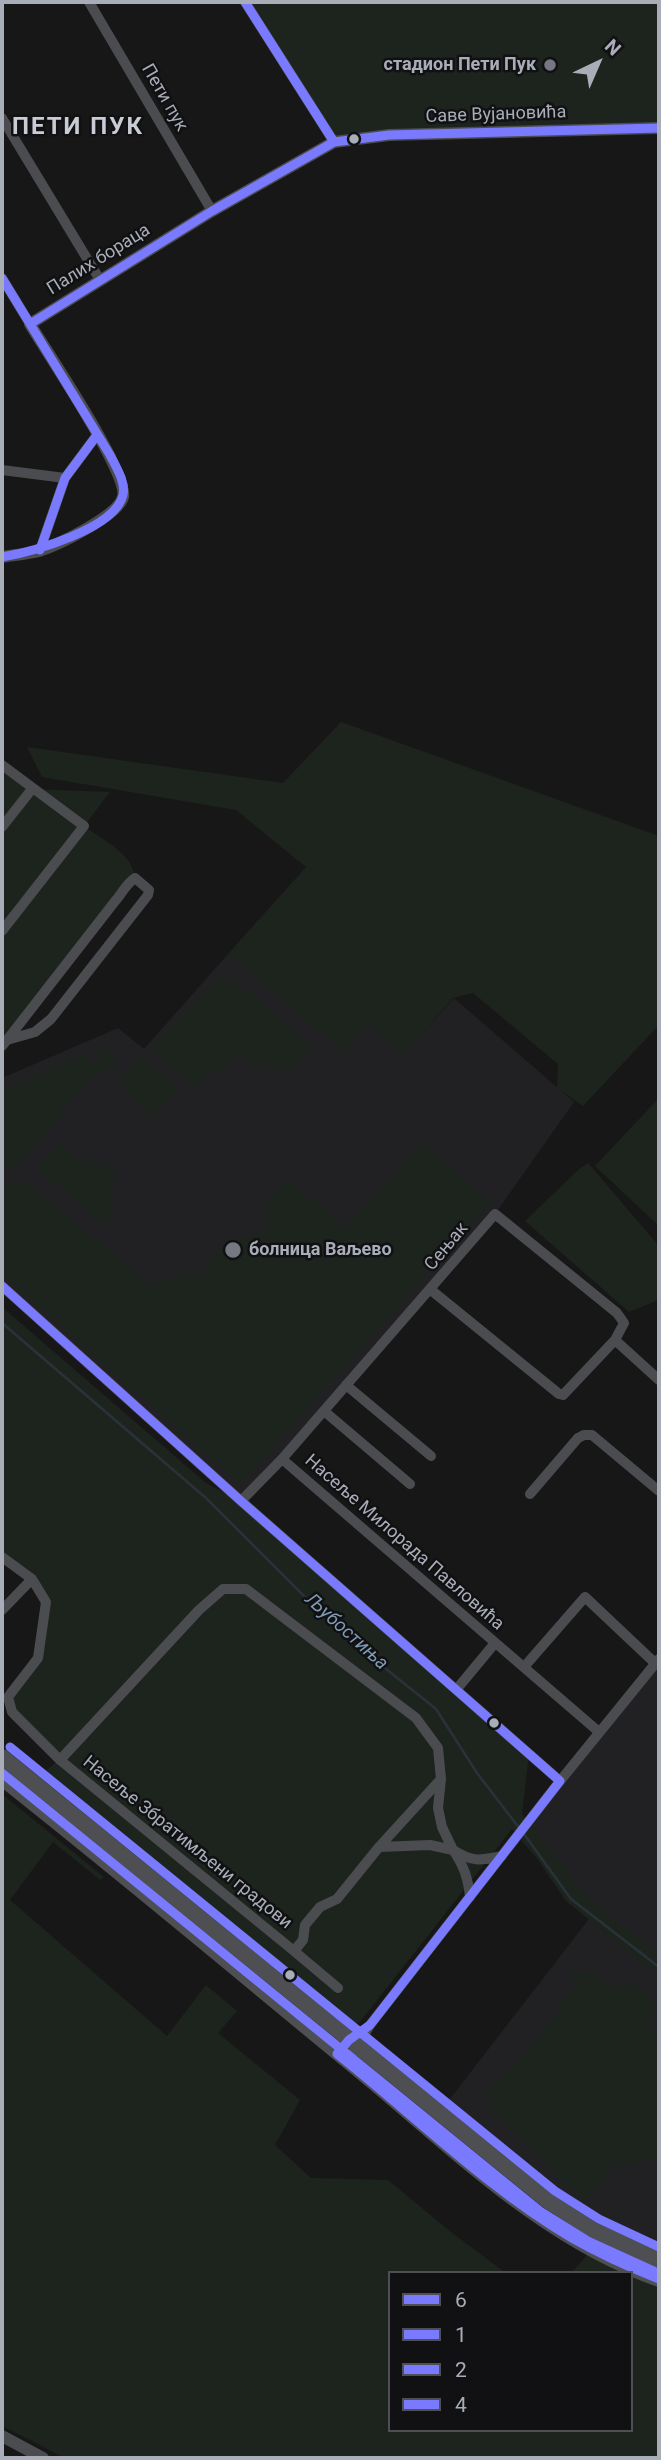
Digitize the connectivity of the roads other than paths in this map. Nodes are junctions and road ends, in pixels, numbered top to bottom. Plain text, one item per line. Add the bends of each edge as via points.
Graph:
1 (89, 2) edge
2 (245, 2) edge
3 (2, 118) edge
4 (659, 128) edge
5 (334, 142) junction
6 (212, 211) junction
7 (2, 278) edge
8 (100, 280) junction
9 (30, 324) junction
10 (97, 435) junction
11 (2, 470) edge
12 (65, 478) junction
13 (40, 550) junction
14 (2, 557) edge
15 (2, 765) edge
16 (32, 789) junction
17 (2, 827) edge
18 (2, 931) edge
19 (4, 1043) edge
20 (2, 1286) edge
21 (431, 1290) junction
22 (615, 1340) junction
23 (659, 1380) edge
24 (346, 1385) junction
25 (324, 1411) junction
26 (431, 1456) dead end
27 (282, 1459) junction
28 (410, 1484) dead end
29 (659, 1491) edge
30 (530, 1494) dead end
31 (241, 1501) junction
32 (2, 1557) edge
33 (32, 1579) junction
34 (2, 1610) edge
35 (495, 1643) junction
36 (657, 1661) edge
37 (524, 1667) junction
38 (456, 1690) junction
39 (599, 1732) junction
40 (2, 1757) edge
41 (60, 1760) junction
42 (2, 1778) edge
43 (441, 1779) junction
44 (560, 1780) junction
45 (379, 1847) junction
46 (453, 1850) junction
47 (502, 1856) junction
48 (470, 1897) junction
49 (294, 1951) junction
50 (338, 1988) dead end
51 (354, 2043) junction
52 (343, 2058) junction
53 (659, 2260) edge
54 (659, 2279) edge
55 (2, 2436) edge
56 (43, 2458) edge

1 - 6 street, Пети пук
2 - 5 street
3 - 8 street
4 - 5 street, Саве Вујановића via 389,135
5 - 6 street, Палих бораца
6 - 8 street, Палих бораца
7 - 9 street
8 - 9 street, Палих бораца
9 - 10 street
10 - 12 street
10 - 13 street via 122,479 123,496 117,508 94,524
11 - 12 street
12 - 13 street
13 - 14 street
15 - 16 street
16 - 17 street
16 - 18 street via 84,826
19 - 19 street via 132,880 145,885 148,895 51,1019 35,1032
20 - 31 street
21 - 22 street, Сењак via 559,1394 568,1391
21 - 22 street, Сењак via 495,1214 617,1313 624,1323
21 - 24 street, Насеље Милорада Павловића
22 - 23 street
24 - 25 street, Насеље Милорада Павловића
24 - 26 street
25 - 27 street, Насеље Милорада Павловића
25 - 28 street
27 - 31 street
27 - 35 street, Насеље Милорада Павловића
29 - 30 street via 592,1435 584,1435
31 - 38 street
32 - 33 street
33 - 34 street
33 - 41 street, Насеље Збратимљени градови via 46,1602 38,1658 8,1697 12,1712
35 - 37 street, Насеље Милорада Павловића
35 - 38 street
36 - 37 street via 586,1597
36 - 39 street
37 - 39 street, Насеље Милорада Павловића
38 - 44 street
39 - 44 street
40 - 51 main road
41 - 43 street, Насеље Збратимљени градови via 199,1609 223,1588 246,1589 416,1718 438,1748
41 - 49 street, Насеље Збратимљени градови
42 - 52 main road
43 - 45 street, Насеље Збратимљени градови
43 - 46 street, Насеље Збратимљени градови via 438,1808
44 - 47 street
45 - 46 street via 407,1844
45 - 49 street, Насеље Збратимљени градови via 337,1899 320,1907 305,1925 303,1940
46 - 47 street via 468,1859
46 - 48 street, Насеље Збратимљени градови via 463,1865
47 - 48 street
48 - 51 street
49 - 50 street, Насеље Збратимљени градови
51 - 52 street
51 - 53 main road via 548,2201 593,2230
52 - 54 main road via 533,2213 592,2250
55 - 56 street

